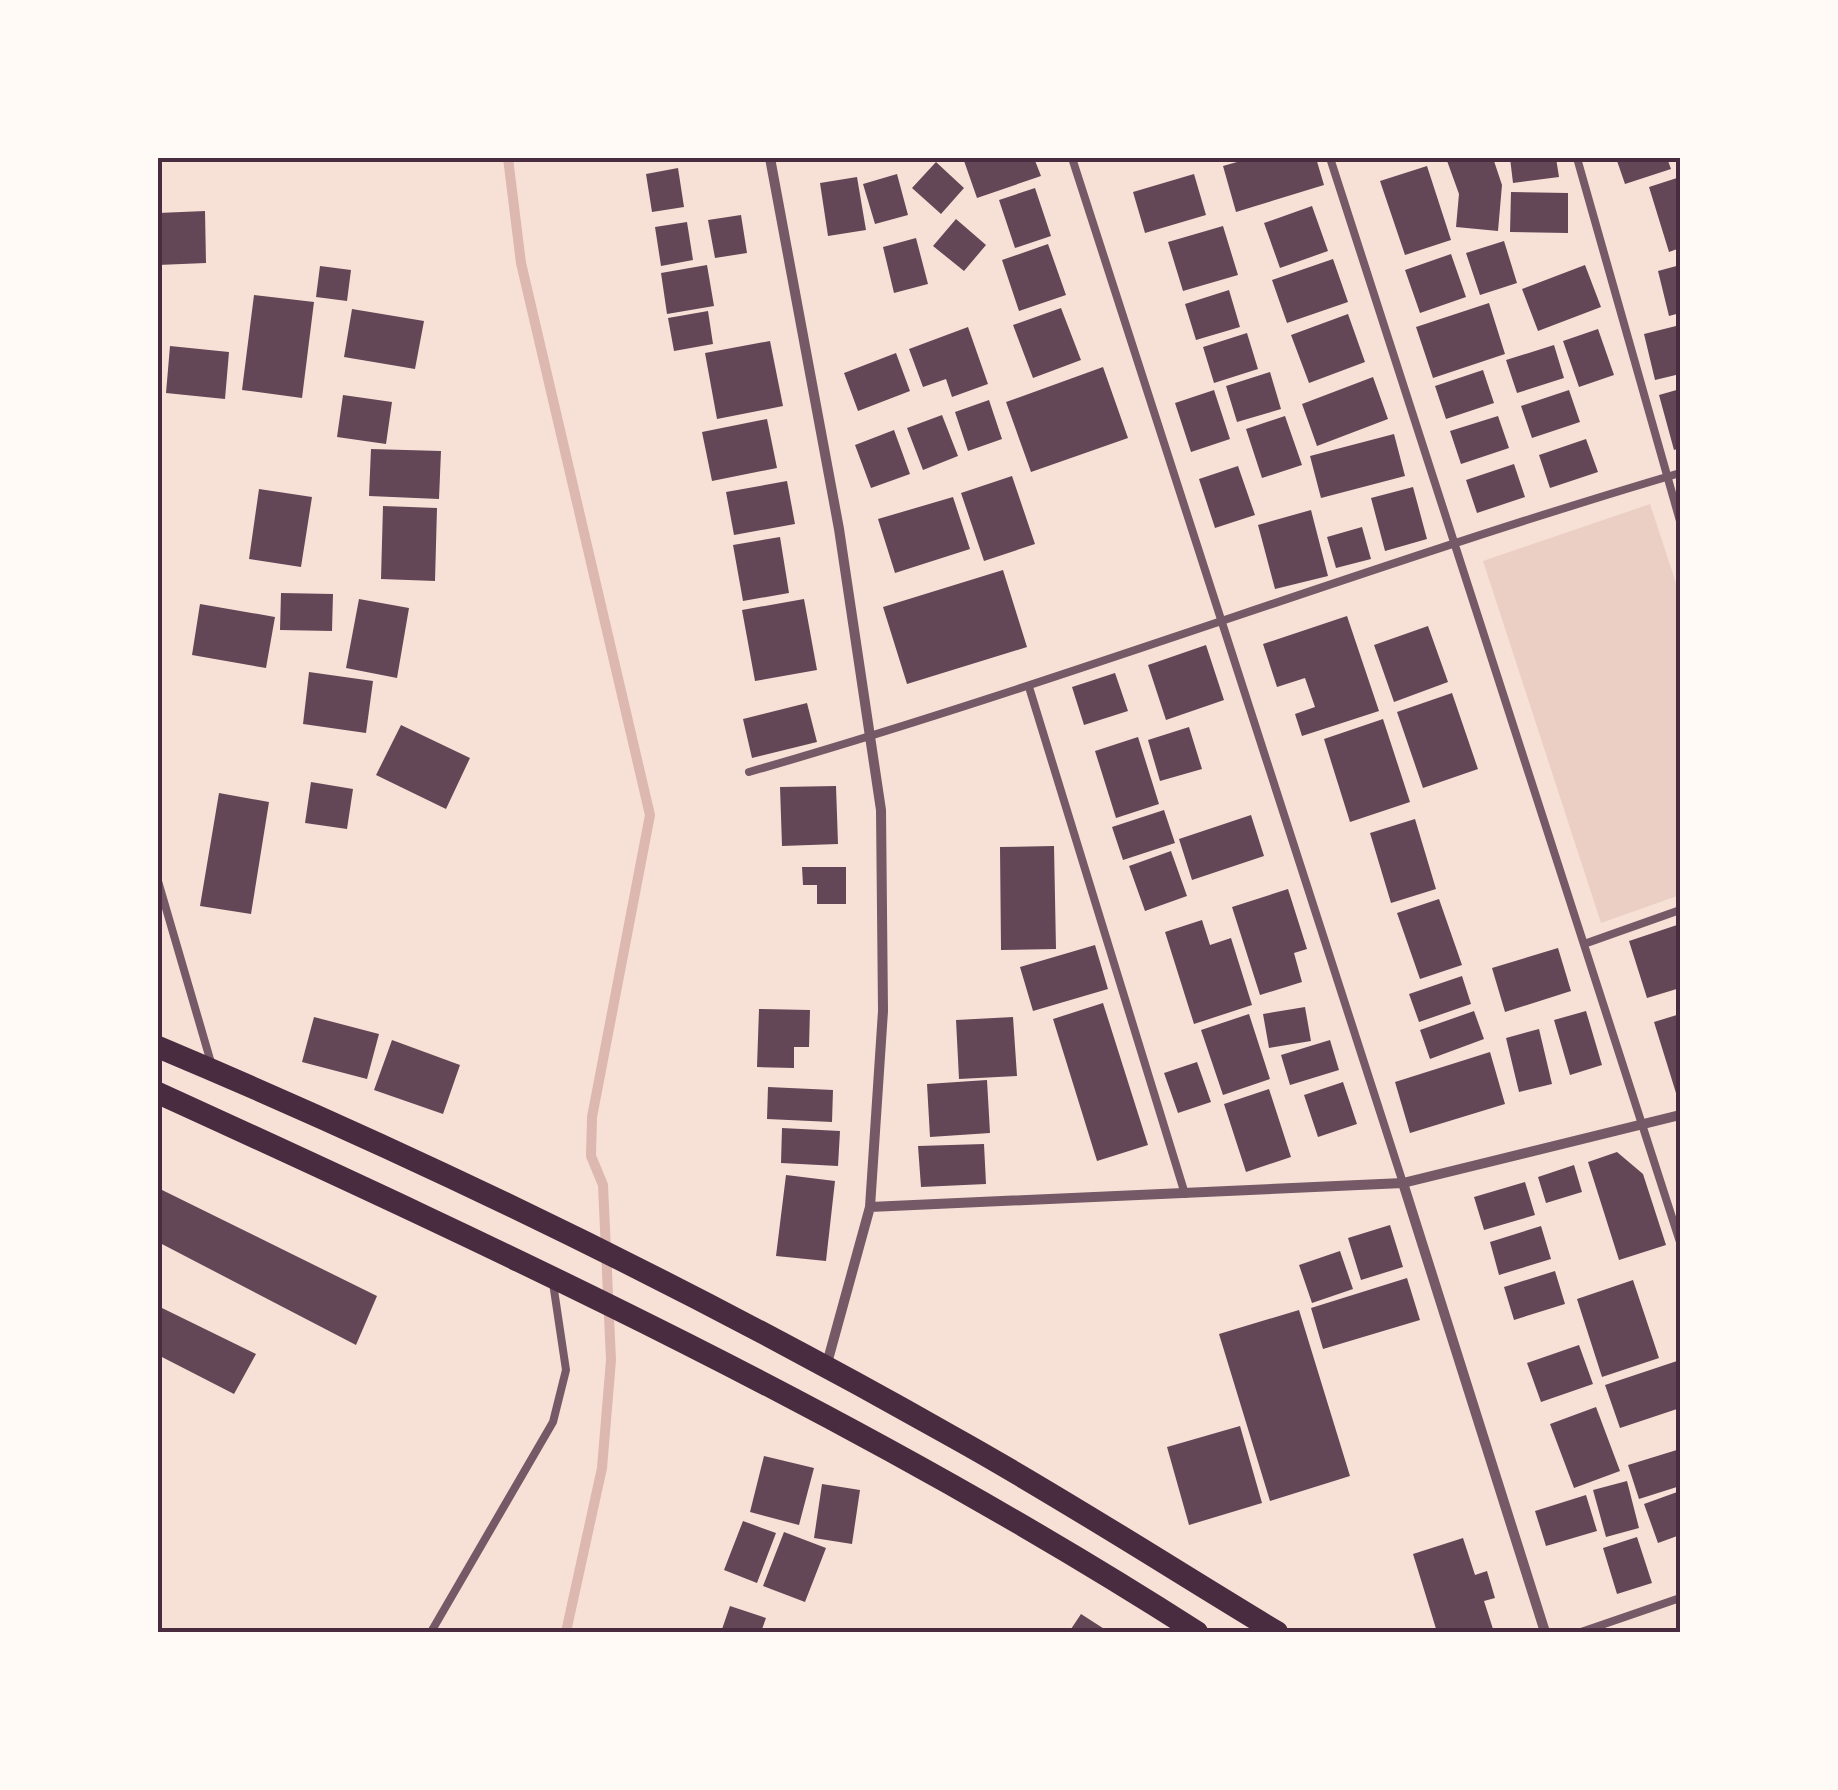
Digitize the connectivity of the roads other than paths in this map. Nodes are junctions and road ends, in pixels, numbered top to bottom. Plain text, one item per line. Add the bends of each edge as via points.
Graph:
1 (770, 158) edge
2 (1072, 158) edge
3 (1330, 158) edge
4 (1577, 158) edge
5 (1680, 473) edge
6 (1666, 477) junction
7 (1680, 521) edge
8 (1456, 542) junction
9 (1222, 621) junction
10 (1029, 687) junction
11 (873, 737) junction
12 (749, 772) dead end
13 (158, 882) edge
14 (1680, 910) edge
15 (1584, 944) junction
16 (158, 1047) edge
17 (214, 1071) junction
18 (158, 1092) edge
19 (1680, 1115) edge
20 (1643, 1125) junction
21 (1403, 1183) junction
22 (1185, 1195) junction
23 (870, 1208) junction
24 (1680, 1242) edge
25 (551, 1274) junction
26 (826, 1368) junction
27 (1680, 1598) edge
28 (432, 1632) edge
29 (1197, 1632) edge
30 (1277, 1632) edge
31 (1545, 1632) edge
32 (1581, 1632) edge

1 - 11 street
2 - 9 lane
3 - 8 lane
4 - 6 lane
5 - 6 lane
6 - 7 lane
6 - 8 lane
8 - 9 lane
8 - 15 lane
9 - 10 lane
9 - 21 lane
10 - 11 lane
10 - 22 lane
11 - 12 lane
11 - 23 street via 881,810 883,1011
13 - 17 lane
14 - 15 lane
15 - 20 lane
16 - 17 highway
17 - 26 highway via 567,1234
18 - 25 highway
19 - 20 street
20 - 21 street
20 - 24 lane
21 - 22 street
21 - 31 street
22 - 23 street
23 - 26 street
25 - 28 lane via 566,1370 553,1422
25 - 29 highway via 919,1466
26 - 30 highway
27 - 32 lane

